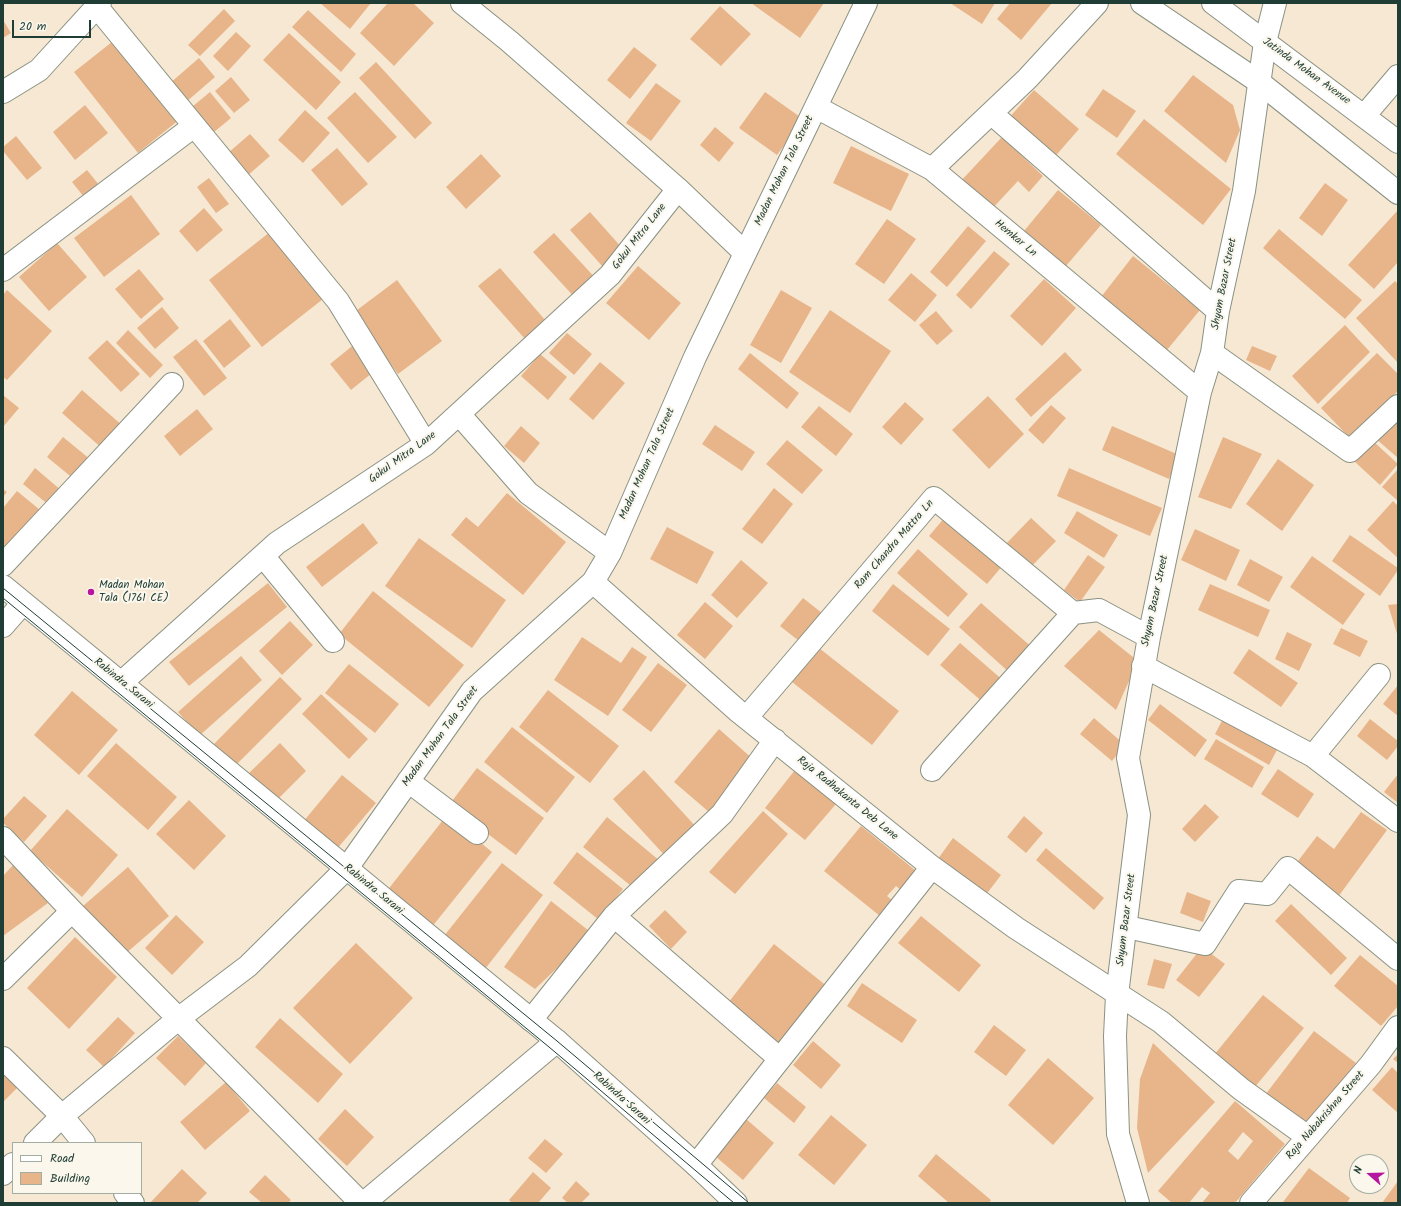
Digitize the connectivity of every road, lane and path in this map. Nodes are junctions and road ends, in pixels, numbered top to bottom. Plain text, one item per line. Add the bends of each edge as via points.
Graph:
1 (462, 3) edge
2 (866, 3) edge
3 (1097, 3) edge
4 (1142, 3) edge
5 (1213, 3) edge
6 (1275, 3) edge
7 (99, 5) edge
8 (1265, 42) junction
9 (1398, 76) edge
10 (1259, 82) junction
11 (3, 92) edge
12 (816, 107) junction
13 (992, 114) junction
14 (1364, 116) junction
15 (194, 126) junction
16 (1398, 142) edge
17 (932, 170) junction
18 (678, 189) junction
19 (1398, 193) edge
20 (746, 253) junction
21 (3, 270) edge
22 (1218, 311) junction
23 (1212, 353) junction
24 (172, 384) dead end
25 (1200, 392) junction
26 (1398, 406) edge
27 (459, 414) junction
28 (426, 444) junction
29 (610, 554) junction
30 (263, 556) junction
31 (3, 565) edge
32 (593, 582) junction
33 (3, 586) edge
34 (24, 603) junction
35 (1073, 613) junction
36 (3, 626) edge
37 (1149, 637) junction
38 (333, 641) dead end
39 (1143, 666) junction
40 (1379, 675) dead end
41 (121, 683) junction
42 (747, 718) junction
43 (775, 740) junction
44 (1313, 756) junction
45 (932, 770) dead end
46 (408, 781) junction
47 (1398, 821) edge
48 (477, 833) dead end
49 (3, 838) edge
50 (932, 867) junction
51 (347, 868) junction
52 (72, 911) junction
53 (614, 916) junction
54 (1127, 927) junction
55 (1398, 959) edge
56 (3, 979) edge
57 (1118, 995) junction
58 (178, 1019) junction
59 (531, 1020) junction
60 (1398, 1027) edge
61 (556, 1041) junction
62 (3, 1058) edge
63 (780, 1059) junction
64 (62, 1116) junction
65 (1308, 1137) junction
66 (36, 1142) edge
67 (83, 1142) edge
68 (12, 1165) edge
69 (696, 1165) junction
70 (3, 1174) edge
71 (126, 1194) edge
72 (133, 1203) edge
73 (361, 1203) edge
74 (364, 1203) edge
75 (736, 1203) edge
76 (1138, 1203) edge
77 (1251, 1203) edge

1 - 18 street
2 - 12 street, Madan Mohan Tala Street
3 - 13 street
4 - 10 street
5 - 8 street, Jatinda Mohan Avenue
6 - 8 street, Shyam Bazar Street
7 - 11 street via 39,70
7 - 15 street
8 - 10 street, Shyam Bazar Street
8 - 14 street, Jatinda Mohan Avenue
9 - 14 street
10 - 19 street
10 - 22 street, Shyam Bazar Street via 1244,191
12 - 17 street, Hemkar Ln
12 - 20 street, Madan Mohan Tala Street
13 - 17 street
13 - 22 street
14 - 16 street, Jatinda Mohan Avenue
15 - 21 street
15 - 28 street via 338,301
17 - 25 street, Hemkar Ln
18 - 20 street
18 - 27 street, Gokul Mitra Lane via 610,275
20 - 29 street, Madan Mohan Tala Street via 695,357
22 - 23 street, Shyam Bazar Street
23 - 25 street, Shyam Bazar Street
23 - 26 street via 1350,451
24 - 31 street
25 - 37 street, Shyam Bazar Street
27 - 28 street, Gokul Mitra Lane
27 - 29 street via 528,493
28 - 30 street, Gokul Mitra Lane via 277,543
29 - 32 street, Madan Mohan Tala Street
30 - 38 street
30 - 41 street, Gokul Mitra Lane
32 - 42 street, Raja Radhakanta Deb Lane
32 - 46 street, Madan Mohan Tala Street via 472,691
33 - 34 street, Rabindra Sarani
34 - 36 street
34 - 41 street, Rabindra Sarani
35 - 37 street via 1099,610
35 - 42 street, Ram Chandra Mattra Ln via 934,498
35 - 45 street
37 - 39 street, Shyam Bazar Street
39 - 44 street
39 - 54 street, Shyam Bazar Street via 1128,758 1139,815
40 - 44 street
41 - 51 street, Rabindra Sarani
42 - 43 street, Raja Radhakanta Deb Lane
43 - 50 street, Raja Radhakanta Deb Lane
43 - 53 street via 722,814
44 - 47 street
46 - 48 street
46 - 51 street, Madan Mohan Tala Street
49 - 52 street
50 - 57 street, Raja Radhakanta Deb Lane via 1016,928
50 - 63 street
51 - 58 street, Madan Mohan Tala Street via 248,966
51 - 59 street, Rabindra Sarani
52 - 56 street
52 - 58 street
53 - 59 street
53 - 63 street
54 - 55 street via 1205,944 1238,891 1267,894 1288,868
54 - 57 street, Shyam Bazar Street
57 - 65 street, Raja Radhakanta Deb Lane via 1161,1022 1241,1089
57 - 76 street, Shyam Bazar Street via 1115,1036 1118,1134
58 - 64 street, Madan Mohan Tala Street
58 - 73 street
59 - 61 street, Rabindra Sarani
60 - 65 street, Raja Nabakrishna Street via 1371,1064
61 - 69 street, Rabindra Sarani
61 - 74 street
62 - 64 street
63 - 69 street
64 - 66 street, Madan Mohan Tala Street
64 - 67 street
65 - 77 street, Raja Nabakrishna Street
68 - 70 street
69 - 75 street, Rabindra Sarani
71 - 72 street

